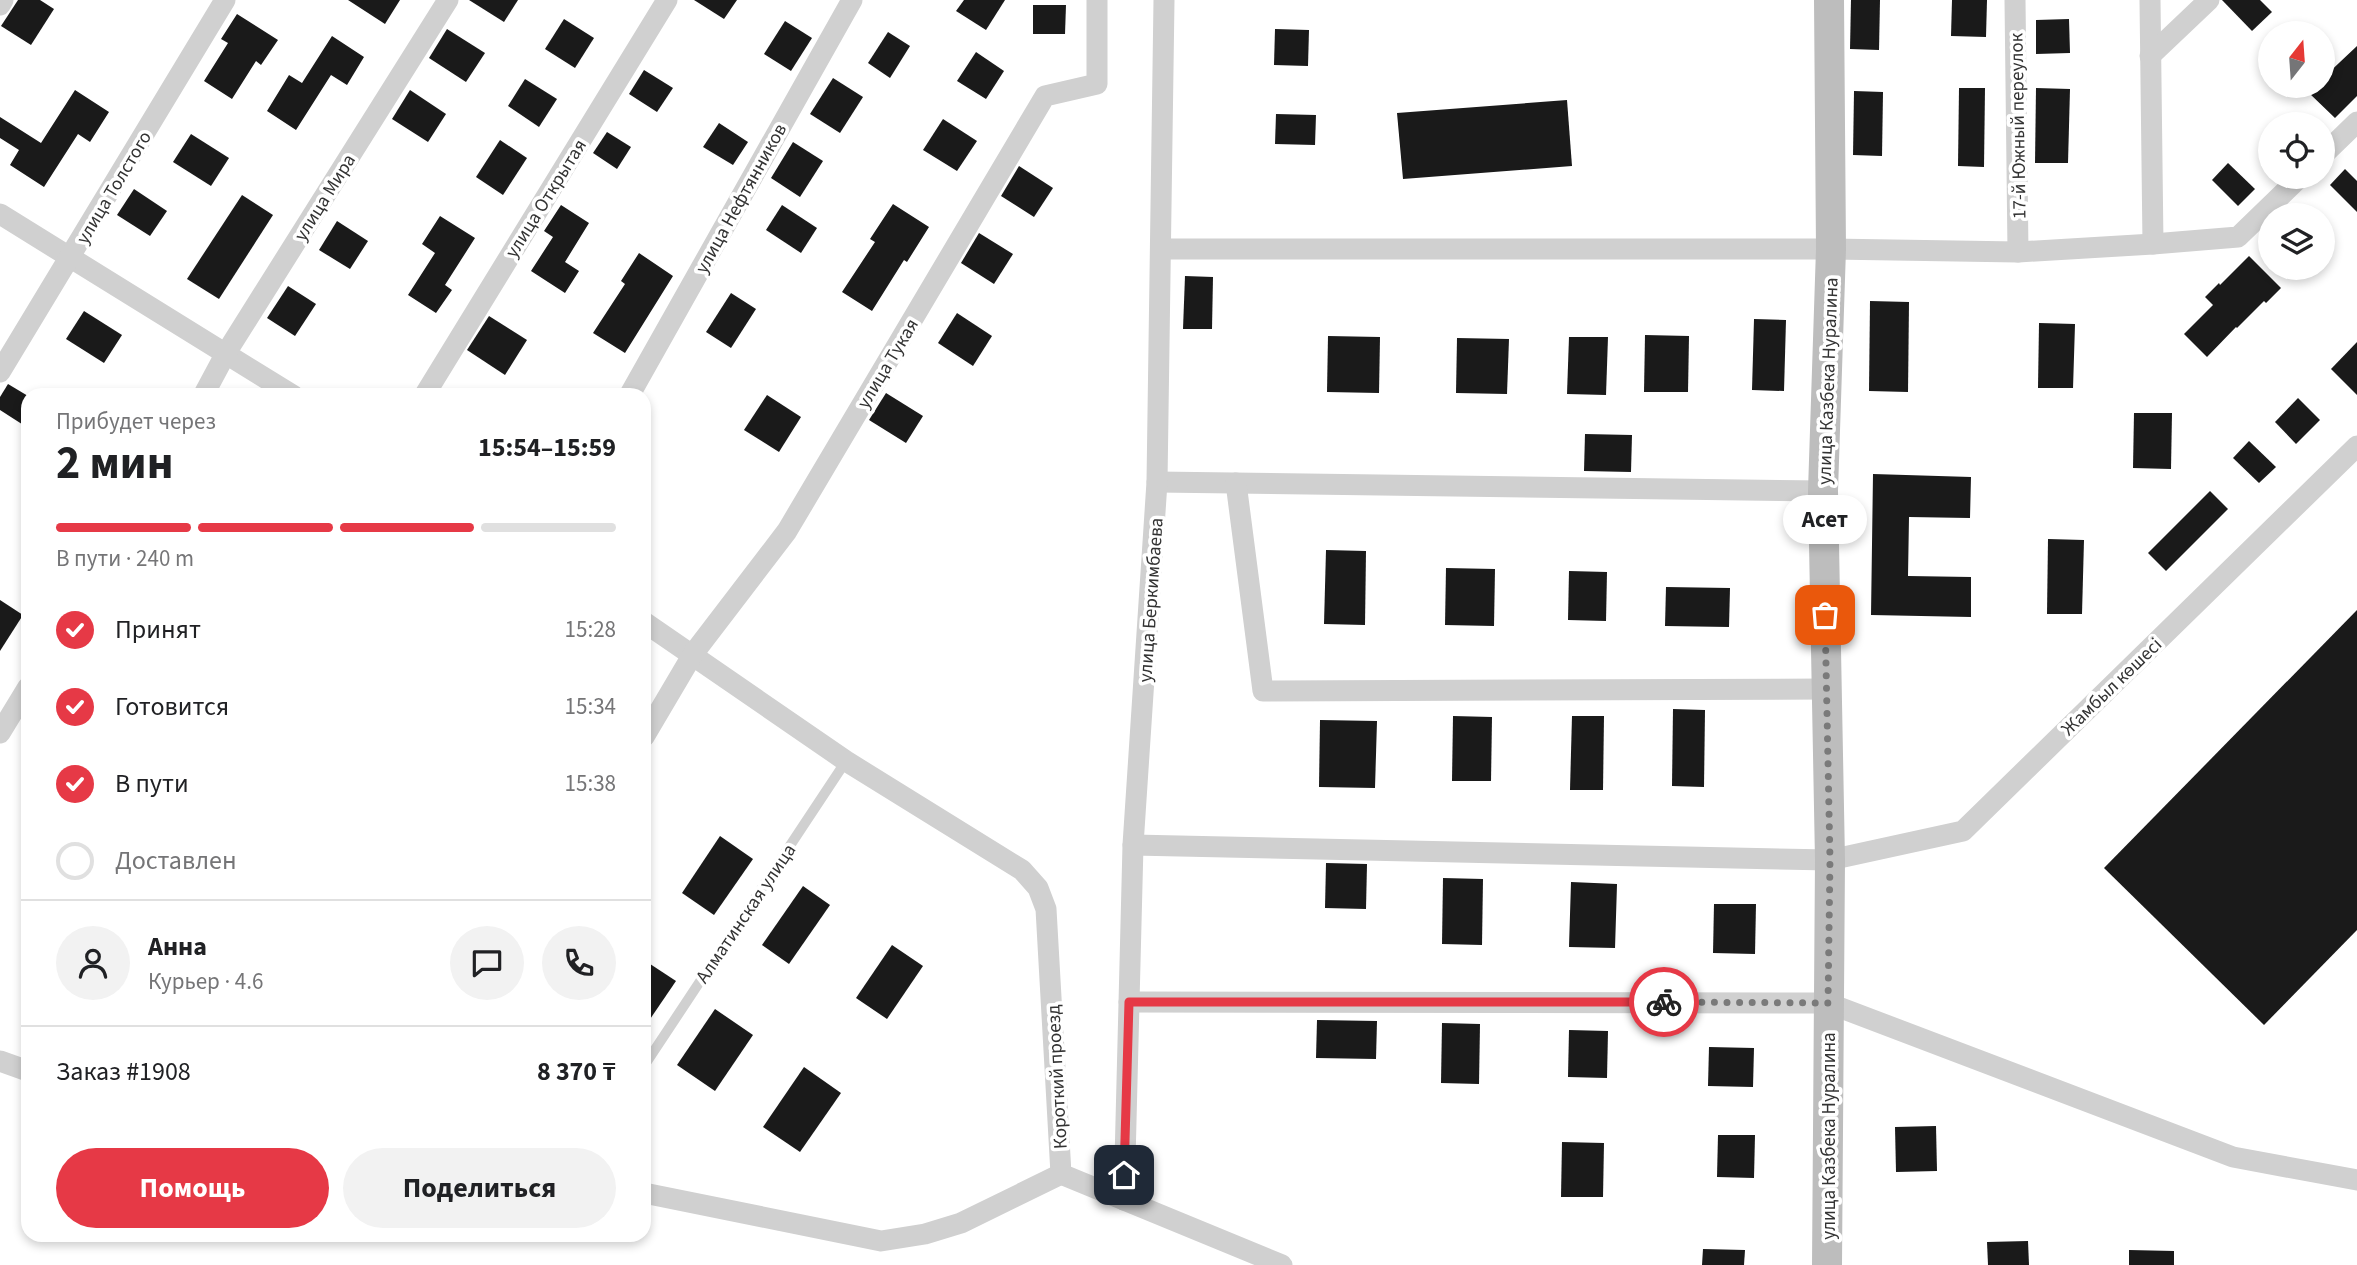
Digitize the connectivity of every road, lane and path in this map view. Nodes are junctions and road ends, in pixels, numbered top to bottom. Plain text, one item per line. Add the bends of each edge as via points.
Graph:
1 (3, 0) edge
2 (225, 0) edge
3 (448, 0) edge
4 (667, 0) edge
5 (852, 0) edge
6 (1097, 0) edge
7 (1164, 0) edge
8 (1829, 0) edge
9 (2015, 0) edge
10 (2150, 0) edge
11 (2208, 0) edge
12 (0, 5) edge
13 (2150, 56) junction
14 (2357, 122) edge
15 (2335, 143) edge
16 (2288, 189) edge
17 (0, 214) edge
18 (2154, 244) junction
19 (1161, 249) junction
20 (1831, 249) junction
21 (2018, 252) junction
22 (70, 259) junction
23 (226, 353) junction
24 (0, 372) edge
25 (207, 388) edge
26 (281, 388) edge
27 (429, 388) edge
28 (634, 388) edge
29 (2357, 446) edge
30 (1157, 482) junction
31 (1236, 483) junction
32 (1823, 491) junction
33 (651, 627) edge
34 (693, 654) junction
35 (1827, 689) junction
36 (21, 698) edge
37 (651, 725) edge
38 (0, 733) edge
39 (846, 761) junction
40 (1133, 845) junction
41 (1830, 860) junction
42 (1129, 1002) junction
43 (1828, 1003) junction
44 (651, 1055) edge
45 (0, 1061) edge
46 (21, 1065) edge
47 (1061, 1174) junction
48 (2357, 1180) edge
49 (651, 1194) edge
50 (1124, 1200) junction
51 (1282, 1265) edge
52 (1827, 1265) edge

1 - 12 street
2 - 22 street, улица Толстого
3 - 23 street, улица Мира
4 - 27 street, улица Открытая
5 - 28 street, улица Нефтянников
6 - 34 street, улица Тукая via 1097,84 1045,96 788,531
7 - 19 street, улица Беркимбаева
8 - 20 street, улица Казбека Нуралина
9 - 21 street, 17-й Южный переулок
10 - 13 street
11 - 13 street
13 - 18 street
14 - 15 street
16 - 18 street via 2238,237
17 - 22 street
18 - 21 street
19 - 20 street
19 - 30 street, улица Беркимбаева
20 - 21 street
20 - 32 street, улица Казбека Нуралина
22 - 23 street
22 - 24 street, улица Толстого
23 - 25 street, улица Мира
23 - 26 street
29 - 41 street, Жамбыл көшесі via 1962,831
30 - 31 street
30 - 40 street, улица Беркимбаева
31 - 32 street
31 - 35 street via 1263,691
32 - 35 street, улица Казбека Нуралина
33 - 34 street
34 - 37 street, улица Тукая
34 - 39 street
35 - 41 street, улица Казбека Нуралина
36 - 38 street
39 - 44 lane, Алматинская улица
39 - 47 street, Короткий проезд via 1022,870 1038,888 1046,909
40 - 41 street, Жамбыл көшесі
40 - 42 street, улица Беркимбаева
41 - 43 street, улица Казбека Нуралина
42 - 43 street
42 - 50 street, улица Беркимбаева
43 - 48 street via 2233,1157
43 - 52 street, улица Казбека Нуралина
45 - 46 street
47 - 49 street via 961,1223 881,1241
47 - 50 street, Короткий проезд
50 - 51 street, Короткий проезд

